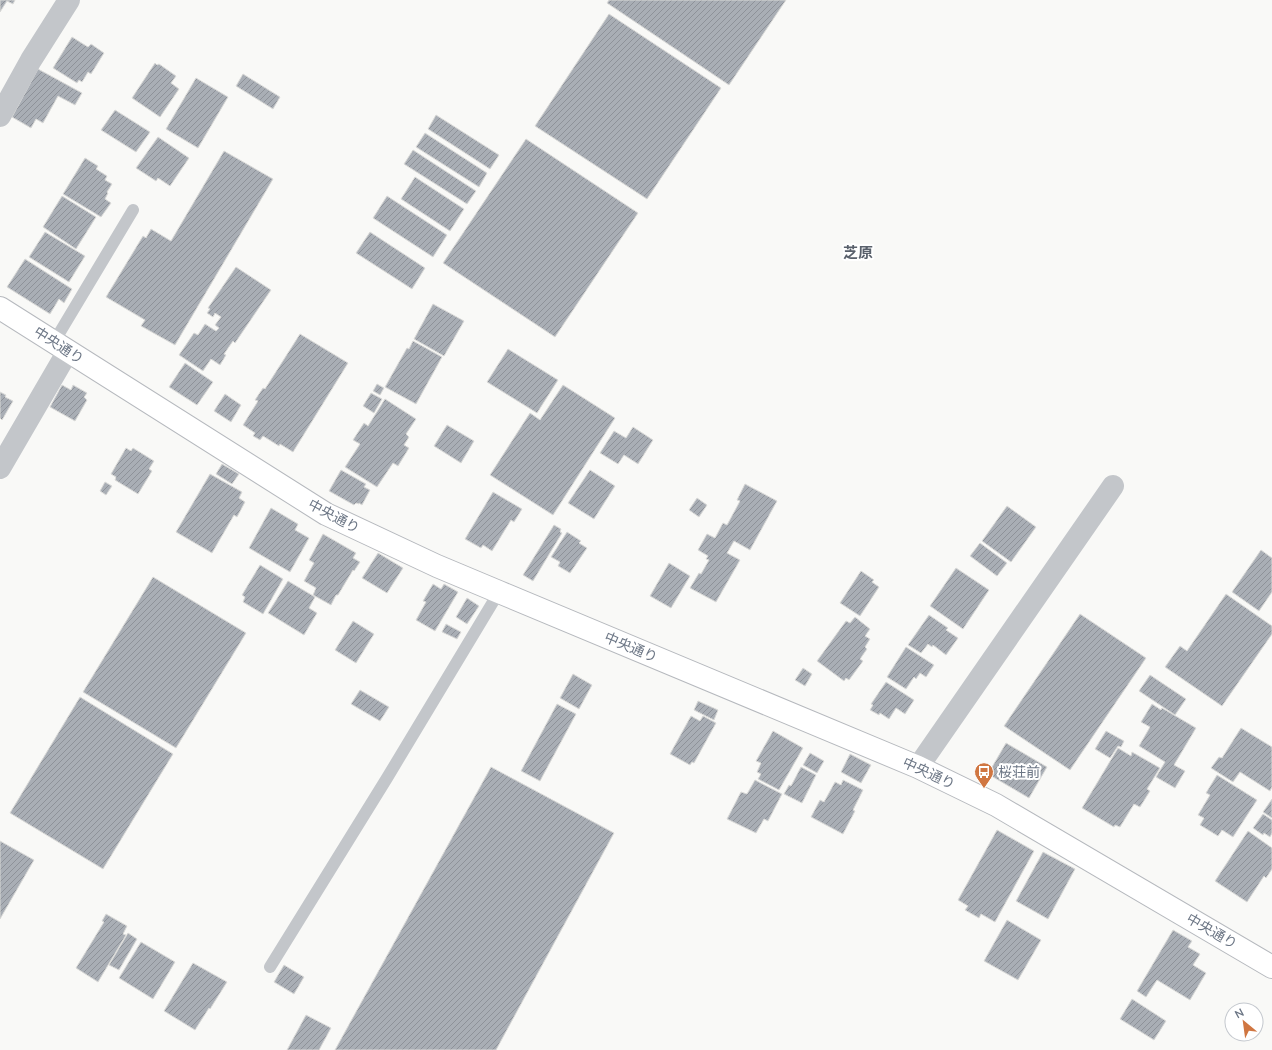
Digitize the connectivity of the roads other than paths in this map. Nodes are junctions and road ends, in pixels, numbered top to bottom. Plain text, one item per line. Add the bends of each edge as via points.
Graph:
1 (69, 0) edge
2 (0, 116) edge
3 (133, 210) dead end
4 (0, 308) edge
5 (61, 347) junction
6 (0, 468) edge
7 (1113, 486) dead end
8 (499, 592) junction
9 (918, 767) junction
10 (1272, 966) edge
11 (270, 967) dead end

1 - 2 street
3 - 5 lane
4 - 5 street, 中央通り
5 - 6 street
5 - 8 street, 中央通り via 326,514
7 - 9 street
8 - 9 street, 中央通り
8 - 11 lane
9 - 10 street, 中央通り via 996,804

